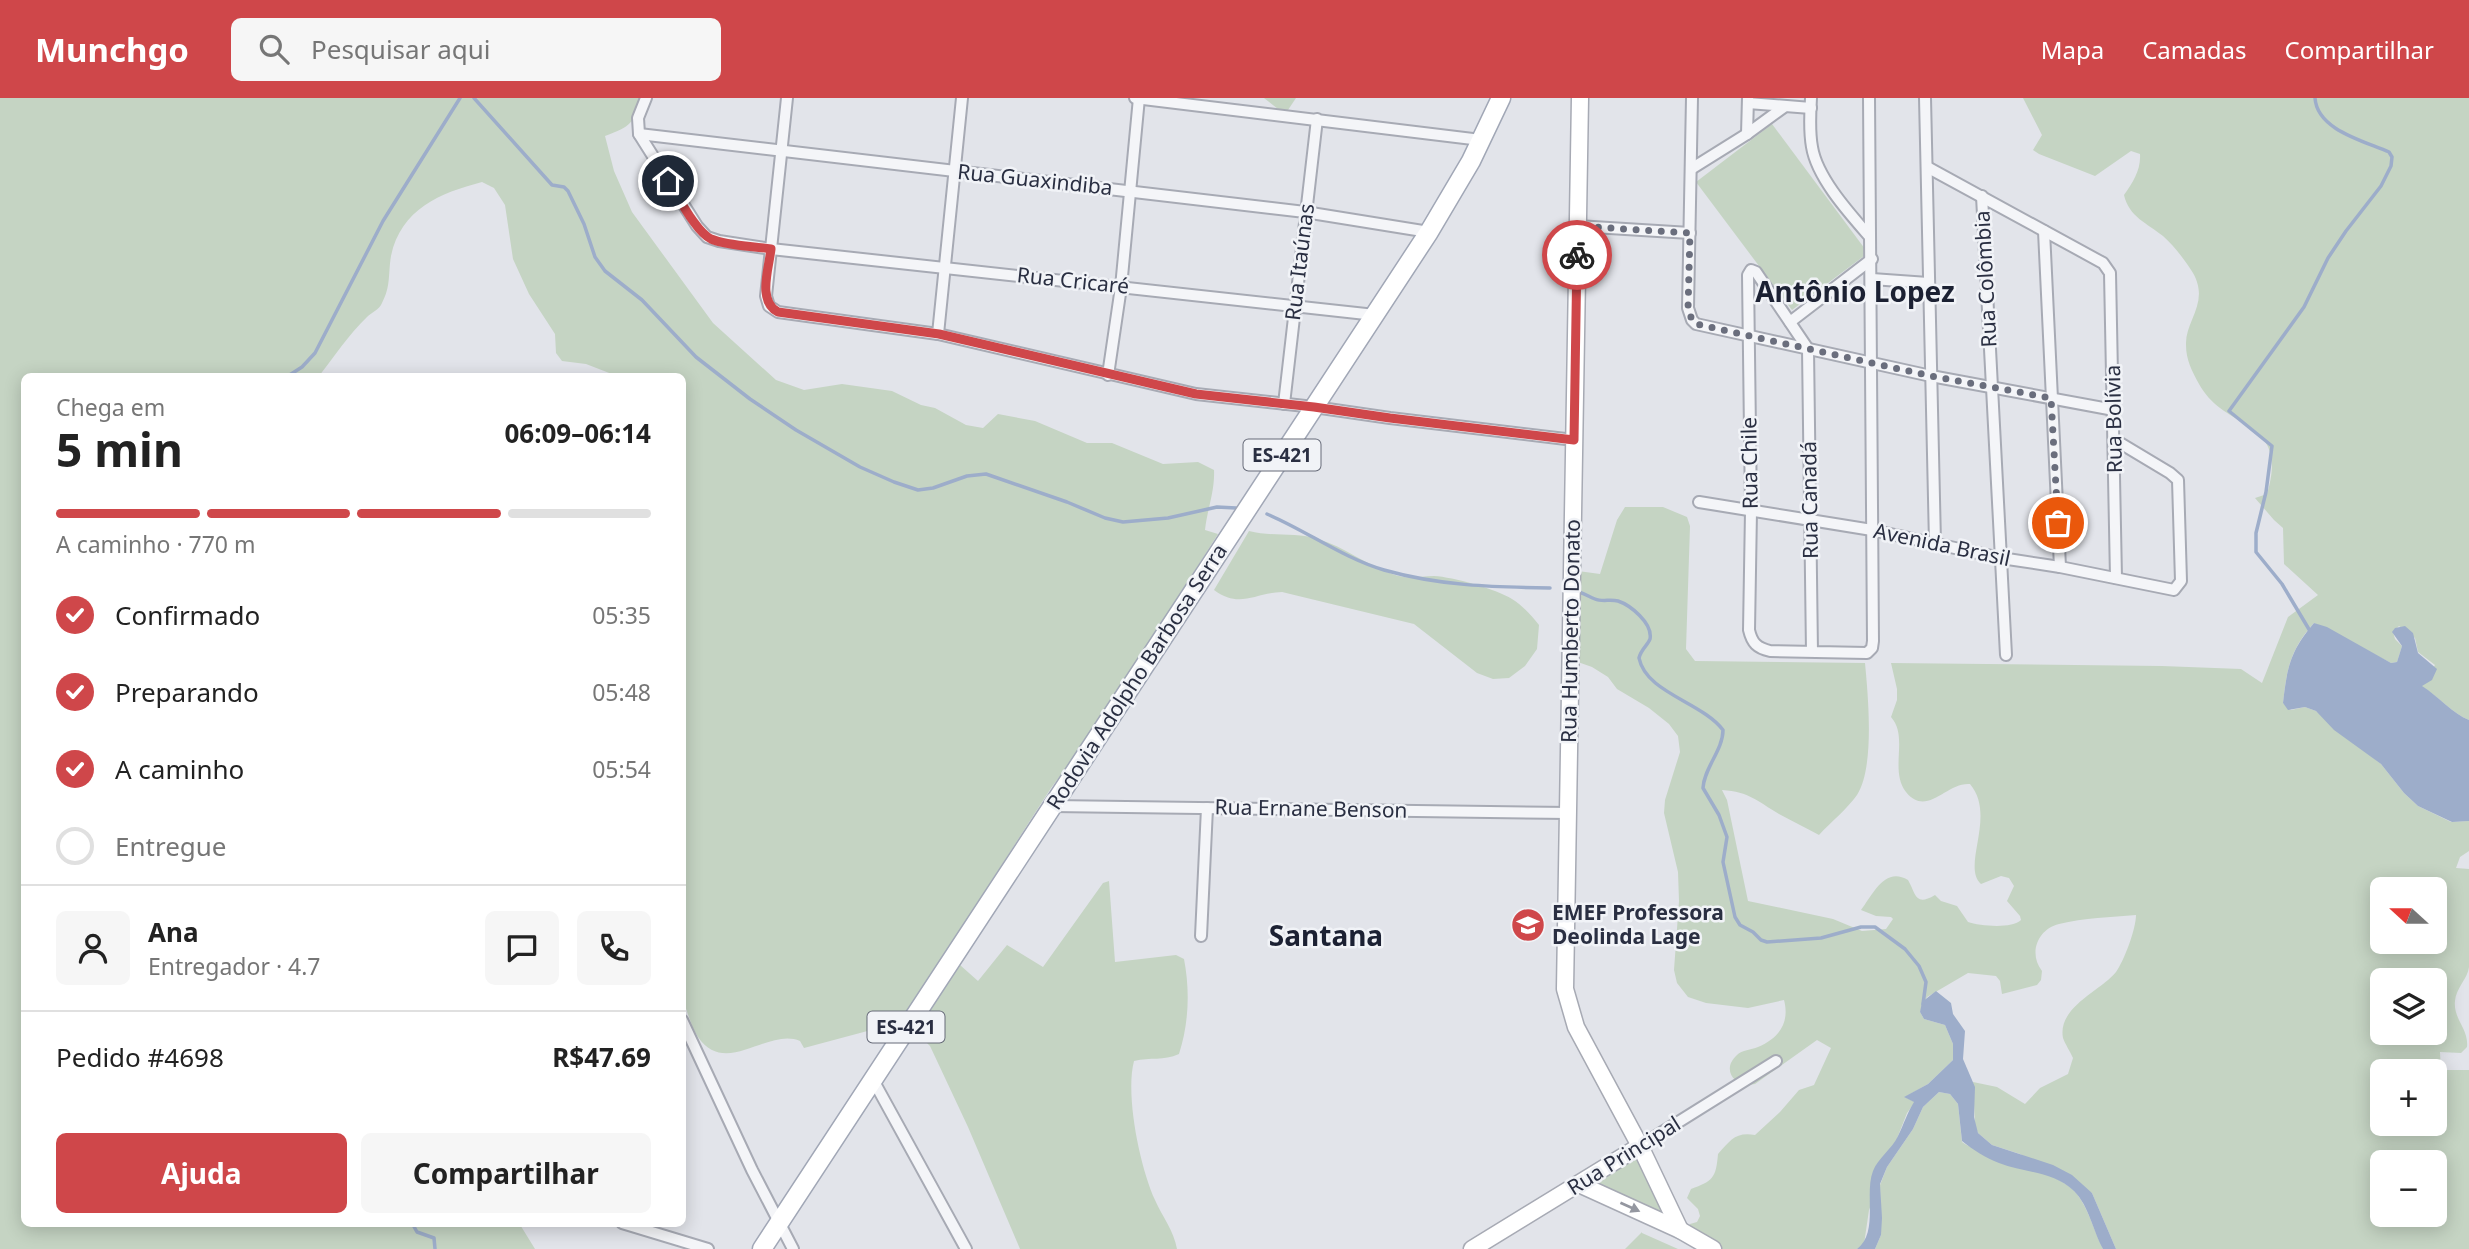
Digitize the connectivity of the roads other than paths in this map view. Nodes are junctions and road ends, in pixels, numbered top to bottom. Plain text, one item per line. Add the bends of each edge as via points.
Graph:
1 (646, 98) edge
2 (787, 98) edge
3 (962, 98) edge
4 (1137, 98) edge
5 (1501, 98) edge
6 (1580, 98) edge
7 (1692, 98) edge
8 (1869, 98) edge
9 (1925, 98) edge
10 (1748, 101) edge
11 (1811, 103) edge
12 (1784, 107) junction
13 (1317, 119) junction
14 (639, 134) junction
15 (1747, 134) junction
16 (1481, 140) junction
17 (782, 150) junction
18 (1927, 167) junction
19 (1691, 169) junction
20 (955, 172) junction
21 (1130, 191) junction
22 (1982, 197) junction
23 (1305, 212) junction
24 (1577, 226) junction
25 (2044, 231) junction
26 (1429, 232) junction
27 (1690, 233) junction
28 (1870, 237) junction
29 (771, 249) junction
30 (1872, 259) junction
31 (946, 267) junction
32 (1872, 279) junction
33 (1928, 283) junction
34 (1121, 287) junction
35 (1295, 306) junction
36 (1375, 315) junction
37 (1790, 322) junction
38 (939, 334) junction
39 (1749, 337) junction
40 (1808, 349) junction
41 (1871, 363) junction
42 (1108, 375) junction
43 (1931, 376) junction
44 (1992, 386) junction
45 (2051, 398) junction
46 (1283, 404) junction
47 (1314, 407) junction
48 (2114, 410) junction
49 (1574, 440) junction
50 (2115, 440) junction
51 (1699, 502) dead end
52 (1751, 511) junction
53 (1810, 520) junction
54 (1872, 530) junction
55 (1935, 543) junction
56 (2001, 558) junction
57 (2060, 567) junction
58 (2116, 578) junction
59 (1812, 652) junction
60 (2006, 655) dead end
61 (1053, 806) junction
62 (1207, 808) junction
63 (1569, 813) junction
64 (1201, 936) dead end
65 (686, 1028) edge
66 (1776, 1061) dead end
67 (872, 1078) junction
68 (1640, 1146) junction
69 (1579, 1184) junction
70 (778, 1223) junction
71 (635, 1227) edge
72 (1680, 1230) junction
73 (708, 1249) edge
74 (762, 1249) edge
75 (793, 1249) edge
76 (966, 1249) edge
77 (1472, 1249) edge
78 (1713, 1249) edge

1 - 14 street via 638,118
2 - 17 street
3 - 20 street
4 - 13 street
4 - 21 street
5 - 16 main road, Rodovia Adolpho Barbosa Serra / ES-421
6 - 24 main road, Rua Humberto Donato
7 - 19 street
8 - 28 street
9 - 18 street
10 - 12 street
10 - 15 street
11 - 12 street
11 - 28 street via 1815,158 1845,208
12 - 15 street
13 - 16 street
13 - 23 street, Rua Itaúnas
14 - 17 street, Rua Guaxindiba
14 - 29 street, Rua Cricaré via 707,237
15 - 19 street
16 - 26 main road, Rodovia Adolpho Barbosa Serra / ES-421
17 - 20 street, Rua Guaxindiba
17 - 29 street
18 - 22 street
18 - 33 street
19 - 27 street
20 - 21 street, Rua Guaxindiba
20 - 31 street
21 - 23 street, Rua Guaxindiba
21 - 34 street
22 - 25 street
22 - 44 street, Rua Colômbia
23 - 26 street, Rua Guaxindiba
23 - 35 street, Rua Itaúnas
24 - 27 street
24 - 49 main road, Rua Humberto Donato
25 - 45 street
25 - 48 street, Rua Bolívia via 2108,269
26 - 36 main road, Rodovia Adolpho Barbosa Serra / ES-421
27 - 39 street via 1688,309 1692,320
28 - 30 street
29 - 31 street, Rua Cricaré
29 - 38 street via 766,296 769,306 778,312
30 - 32 street
30 - 37 street
31 - 34 street, Rua Cricaré
31 - 38 street
32 - 33 street
32 - 41 street
33 - 43 street
34 - 35 street, Rua Cricaré
34 - 42 street
35 - 36 street, Rua Cricaré
35 - 46 street, Rua Itaúnas
36 - 47 main road, Rodovia Adolpho Barbosa Serra / ES-421
37 - 39 street, Rua Chile via 1751,270
37 - 40 street
38 - 42 street
39 - 40 street
39 - 52 street, Rua Chile
40 - 41 street
40 - 53 street, Rua Canadá
41 - 43 street
41 - 54 street
42 - 46 street via 1196,394
43 - 44 street
43 - 55 street
44 - 45 street
44 - 56 street, Rua Colômbia
45 - 48 street
45 - 57 street
46 - 47 street
47 - 49 street
47 - 61 main road, Rodovia Adolpho Barbosa Serra / ES-421
48 - 50 street, Rua Bolívia
49 - 63 main road, Rua Humberto Donato
50 - 58 street, Rua Bolívia
50 - 58 street, Avenida Brasil via 2170,473 2179,484 2181,581 2171,591
51 - 52 street, Avenida Brasil
52 - 53 street, Avenida Brasil
52 - 59 street, Rua Chile via 1749,629 1756,646
53 - 54 street, Avenida Brasil
53 - 59 street, Rua Canadá
54 - 55 street, Avenida Brasil
54 - 59 street via 1872,648 1867,653
55 - 56 street, Avenida Brasil
56 - 57 street, Avenida Brasil
56 - 60 street, Rua Colômbia
57 - 58 street, Avenida Brasil
61 - 62 street, Rua Ernane Benson
61 - 67 main road, Rodovia Adolpho Barbosa Serra / ES-421
62 - 63 street, Rua Ernane Benson
62 - 64 street
63 - 68 main road, Rua Humberto Donato via 1564,975 1568,1005
65 - 70 street
66 - 68 street, Rua Principal
67 - 70 main road, Rodovia Adolpho Barbosa Serra / ES-421
67 - 76 street
68 - 69 main road, Rua Principal
68 - 72 main road, Rua Humberto Donato
69 -> 72 main road
69 - 77 main road, Rua Principal
70 - 74 main road, Rodovia Adolpho Barbosa Serra / ES-421
70 - 75 street
71 - 73 street
72 - 78 main road

